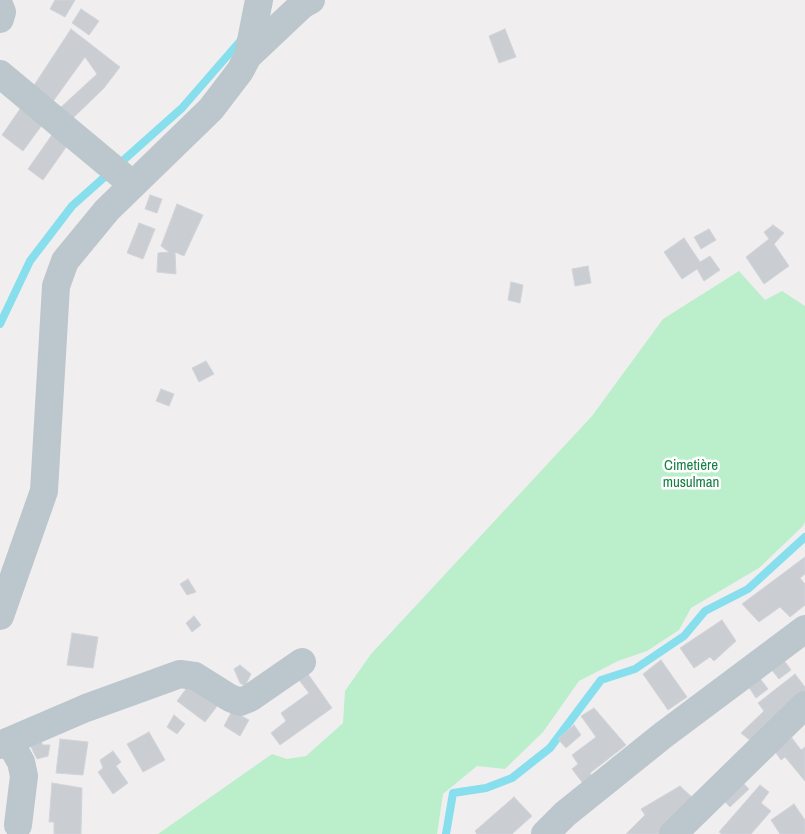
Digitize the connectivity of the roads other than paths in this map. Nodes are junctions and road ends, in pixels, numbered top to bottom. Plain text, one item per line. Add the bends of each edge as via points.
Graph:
1 (259, 0) edge
2 (311, 0) edge
3 (0, 7) edge
4 (0, 19) edge
5 (248, 56) junction
6 (0, 74) edge
7 (132, 184) junction
8 (0, 616) edge
9 (805, 629) edge
10 (302, 662) dead end
11 (805, 705) edge
12 (4, 743) edge
13 (18, 824) dead end
14 (545, 834) edge
15 (673, 834) edge

1 - 5 street
2 - 5 street
3 - 4 street
5 - 7 street via 210,109
6 - 7 street
7 - 8 street via 84,235 65,261 56,286 44,491
9 - 14 street via 662,736
10 - 12 street via 240,702 195,676 180,674 86,708
11 - 15 street
12 - 13 street via 20,762 24,776

